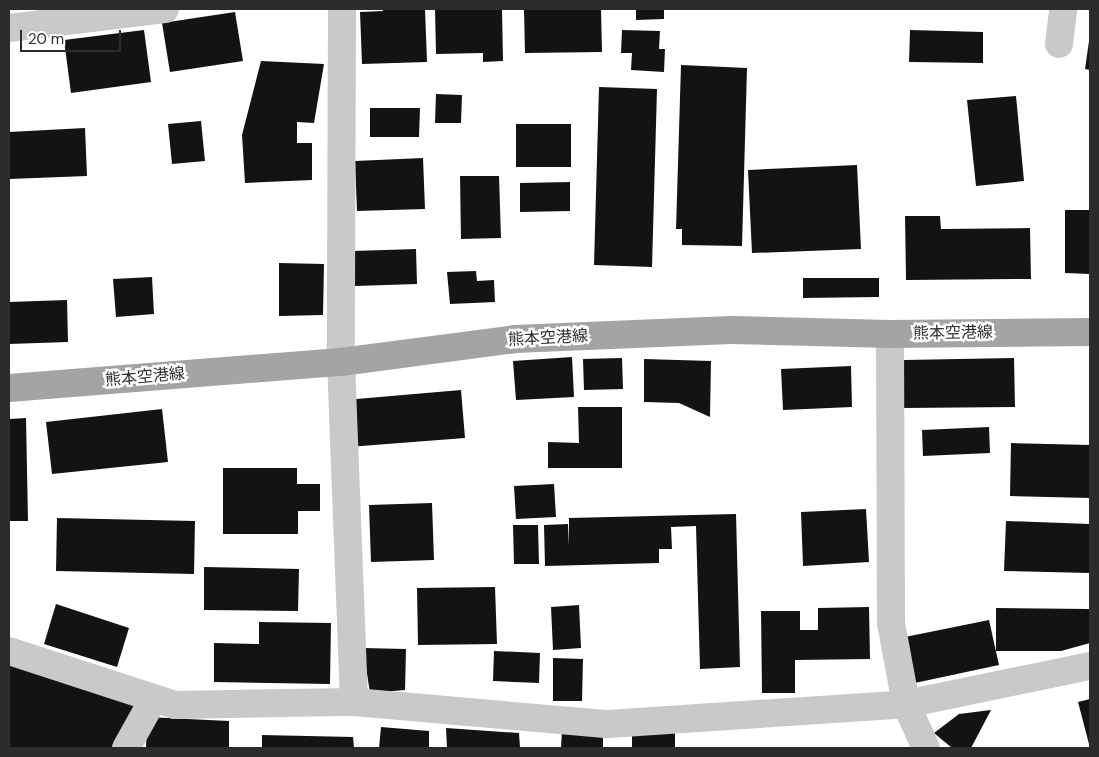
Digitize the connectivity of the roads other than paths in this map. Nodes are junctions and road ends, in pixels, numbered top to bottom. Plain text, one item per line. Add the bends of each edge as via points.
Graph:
1 (165, 9) edge
2 (342, 9) edge
3 (1063, 9) edge
4 (9, 28) edge
5 (1059, 44) dead end
6 (1090, 332) edge
7 (890, 334) junction
8 (341, 362) junction
9 (9, 388) edge
10 (9, 651) edge
11 (1090, 666) edge
12 (154, 698) junction
13 (354, 702) junction
14 (906, 704) junction
15 (126, 748) edge
16 (926, 748) edge

1 - 4 street
2 - 8 street
3 - 5 street
6 - 7 main road, 熊本空港線
7 - 8 main road, 熊本空港線 via 730,330 515,339
7 - 14 street via 892,623
8 - 9 main road, 熊本空港線
8 - 13 street
10 - 12 street
11 - 14 street
12 - 13 street via 175,705
12 - 15 street
13 - 14 street via 608,724
14 - 16 street

